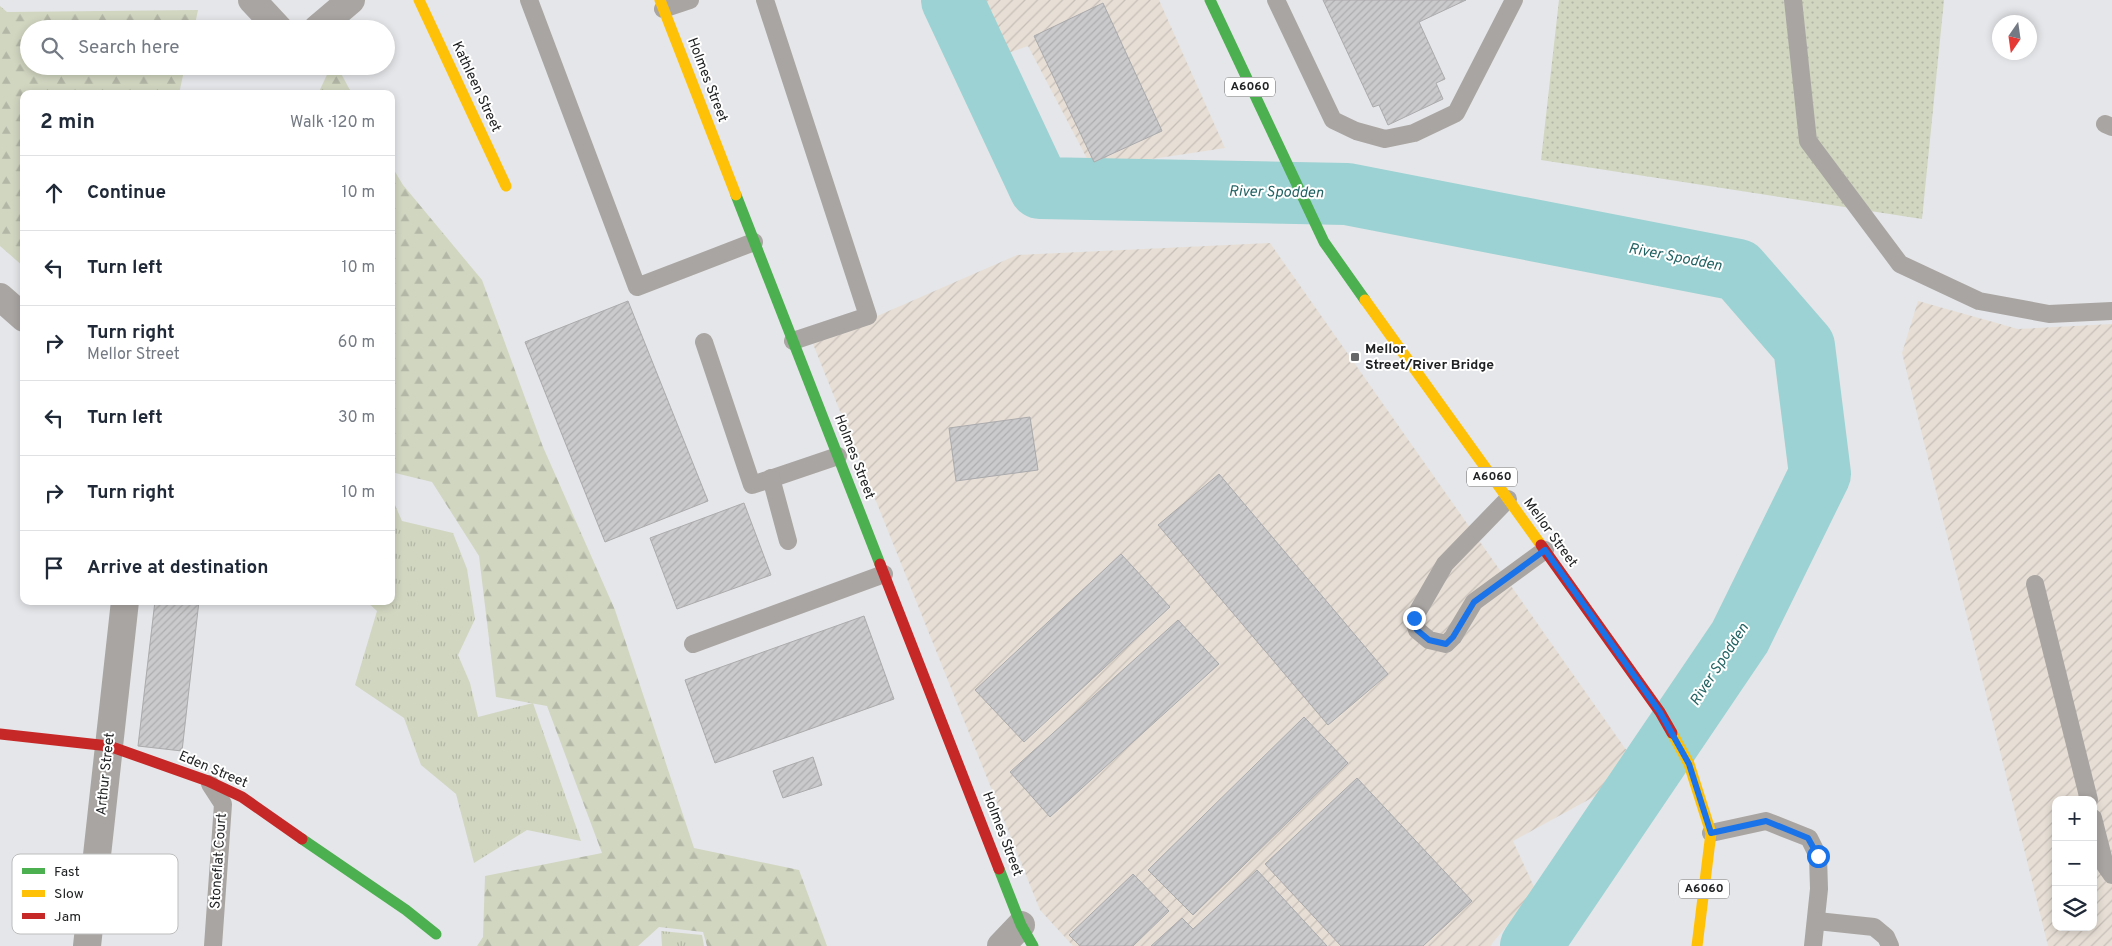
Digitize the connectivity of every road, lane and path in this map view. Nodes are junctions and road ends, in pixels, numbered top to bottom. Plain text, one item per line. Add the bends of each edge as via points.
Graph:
1 (252, 0) edge
2 (351, 0) edge
3 (419, 0) edge
4 (529, 0) edge
5 (690, 0) edge
6 (764, 0) edge
7 (1276, 0) edge
8 (1514, 0) edge
9 (1793, 0) edge
10 (1212, 1) edge
11 (661, 4) edge
12 (271, 20) edge
13 (328, 20) edge
14 (506, 186) dead end
15 (754, 242) junction
16 (0, 297) edge
17 (2112, 311) edge
18 (20, 314) edge
19 (793, 341) junction
20 (704, 342) dead end
21 (838, 456) junction
22 (771, 478) junction
23 (1508, 499) junction
24 (788, 541) dead end
25 (1545, 550) junction
26 (884, 574) junction
27 (2035, 584) dead end
28 (125, 605) edge
29 (693, 644) dead end
30 (0, 734) edge
31 (109, 746) junction
32 (208, 781) junction
33 (2088, 796) edge
34 (1711, 833) junction
35 (2097, 834) edge
36 (97, 854) edge
37 (2112, 875) edge
38 (1816, 921) junction
39 (436, 934) dead end
40 (1027, 936) edge
41 (213, 946) edge
42 (1001, 946) edge
43 (1697, 946) edge
44 (1813, 946) edge
45 (1890, 946) edge

1 - 12 street
2 - 13 street
3 - 14 street, Kathleen Street
4 - 15 lane via 637,287
5 - 11 lane
6 - 19 lane via 868,316
7 - 8 lane via 1333,120 1385,139 1414,134 1456,113
9 - 17 lane via 1808,141 1900,264 1978,301 2049,314
10 - 23 street, Mellor Street / A6060 via 1324,242
11 - 15 street, Holmes Street
15 - 19 street, Holmes Street
16 - 18 street
19 - 21 street, Holmes Street
20 - 22 lane via 752,485
21 - 22 lane
21 - 26 street, Holmes Street
22 - 24 lane
23 - 25 street, Mellor Street / A6060
23 - 25 lane via 1445,564 1414,618 1417,630 1429,640 1446,644 1474,602
25 - 34 street, Mellor Street / A6060 via 1660,712 1689,764
26 - 29 lane
26 - 40 street, Holmes Street
27 - 33 lane
28 - 31 street, Arthur Street
30 - 31 street, Eden Street
31 - 32 street, Eden Street
31 - 36 street, Arthur Street
32 - 39 street, Eden Street via 242,797
32 - 41 lane, Stoneflat Court via 223,804
34 - 38 lane via 1766,821 1808,838 1818,856 1820,889
34 - 43 street, Mellor Street / A6060
35 - 37 lane via 2105,865
38 - 44 lane
38 - 45 lane via 1874,927 1886,937
40 - 42 street

